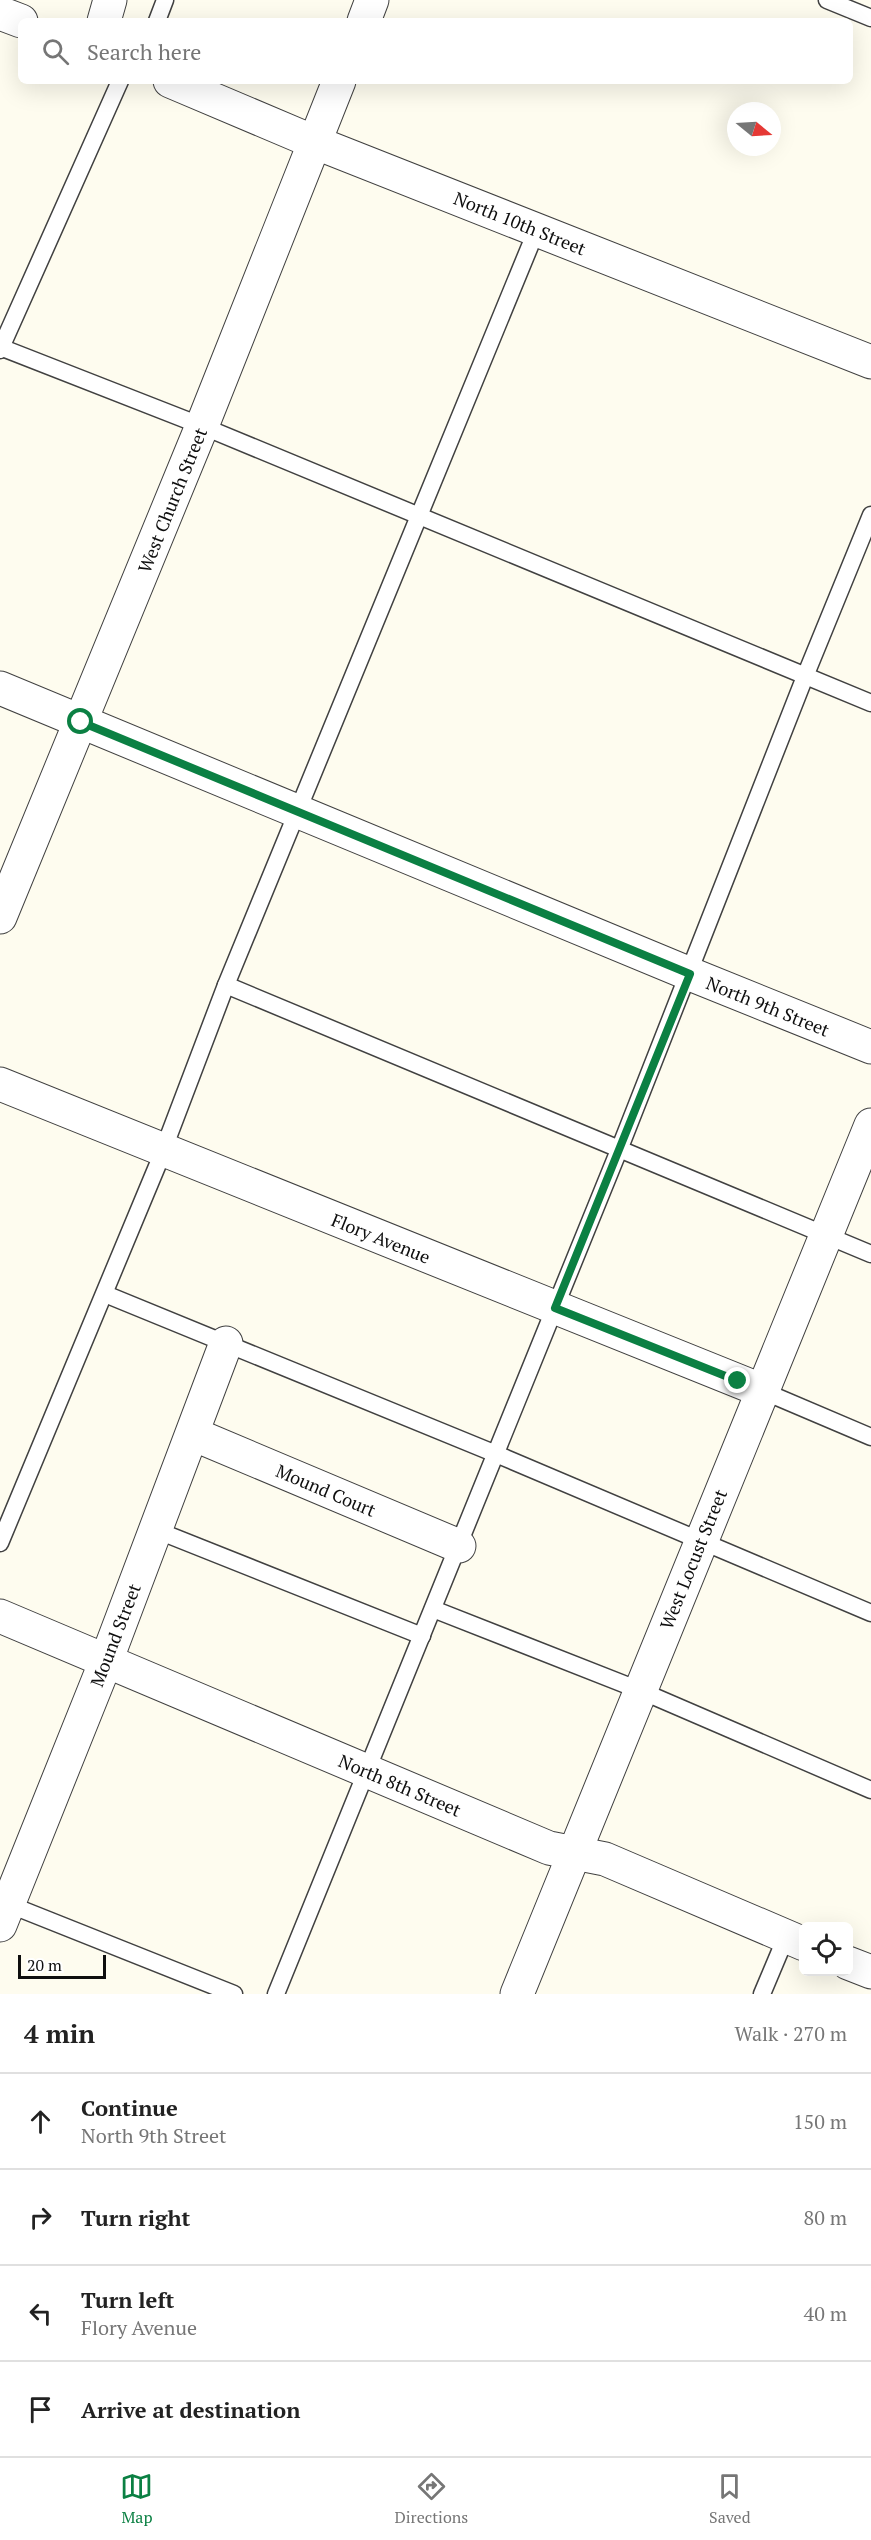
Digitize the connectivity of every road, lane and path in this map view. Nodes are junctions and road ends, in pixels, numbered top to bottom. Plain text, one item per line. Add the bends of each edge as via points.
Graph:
1 (110, 0) edge
2 (165, 0) edge
3 (372, 0) edge
4 (827, 0) edge
5 (0, 14) edge
6 (105, 18) edge
7 (158, 18) edge
8 (365, 18) edge
9 (871, 18) edge
10 (18, 20) edge
11 (119, 84) edge
12 (177, 84) edge
13 (338, 84) edge
14 (314, 142) junction
15 (537, 229) junction
16 (0, 348) edge
17 (871, 362) edge
18 (202, 426) junction
19 (871, 515) edge
20 (418, 516) junction
21 (806, 674) junction
22 (0, 688) edge
23 (871, 703) edge
24 (81, 722) junction
25 (298, 811) junction
26 (0, 917) edge
27 (690, 974) junction
28 (226, 985) junction
29 (871, 1047) edge
30 (0, 1084) edge
31 (871, 1125) edge
32 (164, 1149) junction
33 (619, 1150) junction
34 (826, 1235) junction
35 (871, 1254) edge
36 (105, 1294) junction
37 (555, 1308) junction
38 (226, 1343) junction
39 (763, 1391) junction
40 (193, 1434) junction
41 (871, 1437) edge
42 (496, 1454) junction
43 (156, 1530) junction
44 (700, 1542) junction
45 (0, 1543) edge
46 (459, 1546) junction
47 (433, 1608) junction
48 (871, 1613) edge
49 (0, 1616) edge
50 (422, 1636) junction
51 (106, 1661) junction
52 (639, 1690) junction
53 (367, 1772) junction
54 (871, 1790) edge
55 (573, 1854) junction
56 (4, 1915) edge
57 (795, 1941) edge
58 (853, 1965) edge
59 (871, 1972) edge
60 (234, 1994) edge
61 (276, 1994) edge
62 (517, 1994) edge
63 (762, 1994) edge

1 - 6 street
2 - 7 lane
3 - 8 street
4 - 9 lane
5 - 10 street
11 - 16 lane
12 - 14 street, North 10th Street
13 - 14 street, West Church Street
14 - 15 street, North 10th Street
14 - 18 street, West Church Street
15 - 17 street, North 10th Street
15 - 20 lane
16 - 18 lane
18 - 20 lane
18 - 24 street, West Church Street
19 - 21 lane
20 - 21 lane
20 - 25 lane
21 - 23 lane
21 - 27 lane
22 - 24 street, North 9th Street
24 - 25 street, North 9th Street
24 - 26 street, West Church Street
25 - 27 street, North 9th Street
25 - 28 lane
27 - 29 street, North 9th Street
27 - 33 lane
28 - 32 lane
28 - 33 lane
30 - 32 street, Flory Avenue
31 - 34 street, West Locust Street
32 - 36 lane
32 - 37 street, Flory Avenue
33 - 34 lane
33 - 37 lane
34 - 35 lane
34 - 39 street, West Locust Street
36 - 38 lane
36 - 45 lane
37 - 39 street, Flory Avenue
37 - 42 lane
38 - 40 street, Mound Street
38 - 42 lane
39 - 41 lane
39 - 44 street, West Locust Street
40 - 43 street, Mound Street
40 - 46 street, Mound Court
42 - 44 lane
42 - 46 lane
43 - 50 lane
43 - 51 street, Mound Street
44 - 48 lane
44 - 52 street, West Locust Street
46 - 47 lane
47 - 50 lane
47 - 52 lane
49 - 51 street, North 8th Street
50 - 53 lane
51 - 53 street, North 8th Street
51 - 56 street, Mound Street
52 - 54 lane
52 - 55 street, West Locust Street
53 - 55 street, North 8th Street via 549,1848
53 - 61 lane
55 - 57 street, North 8th Street via 605,1859
55 - 62 street, West Locust Street
56 - 60 lane
57 - 63 lane
58 - 59 street

